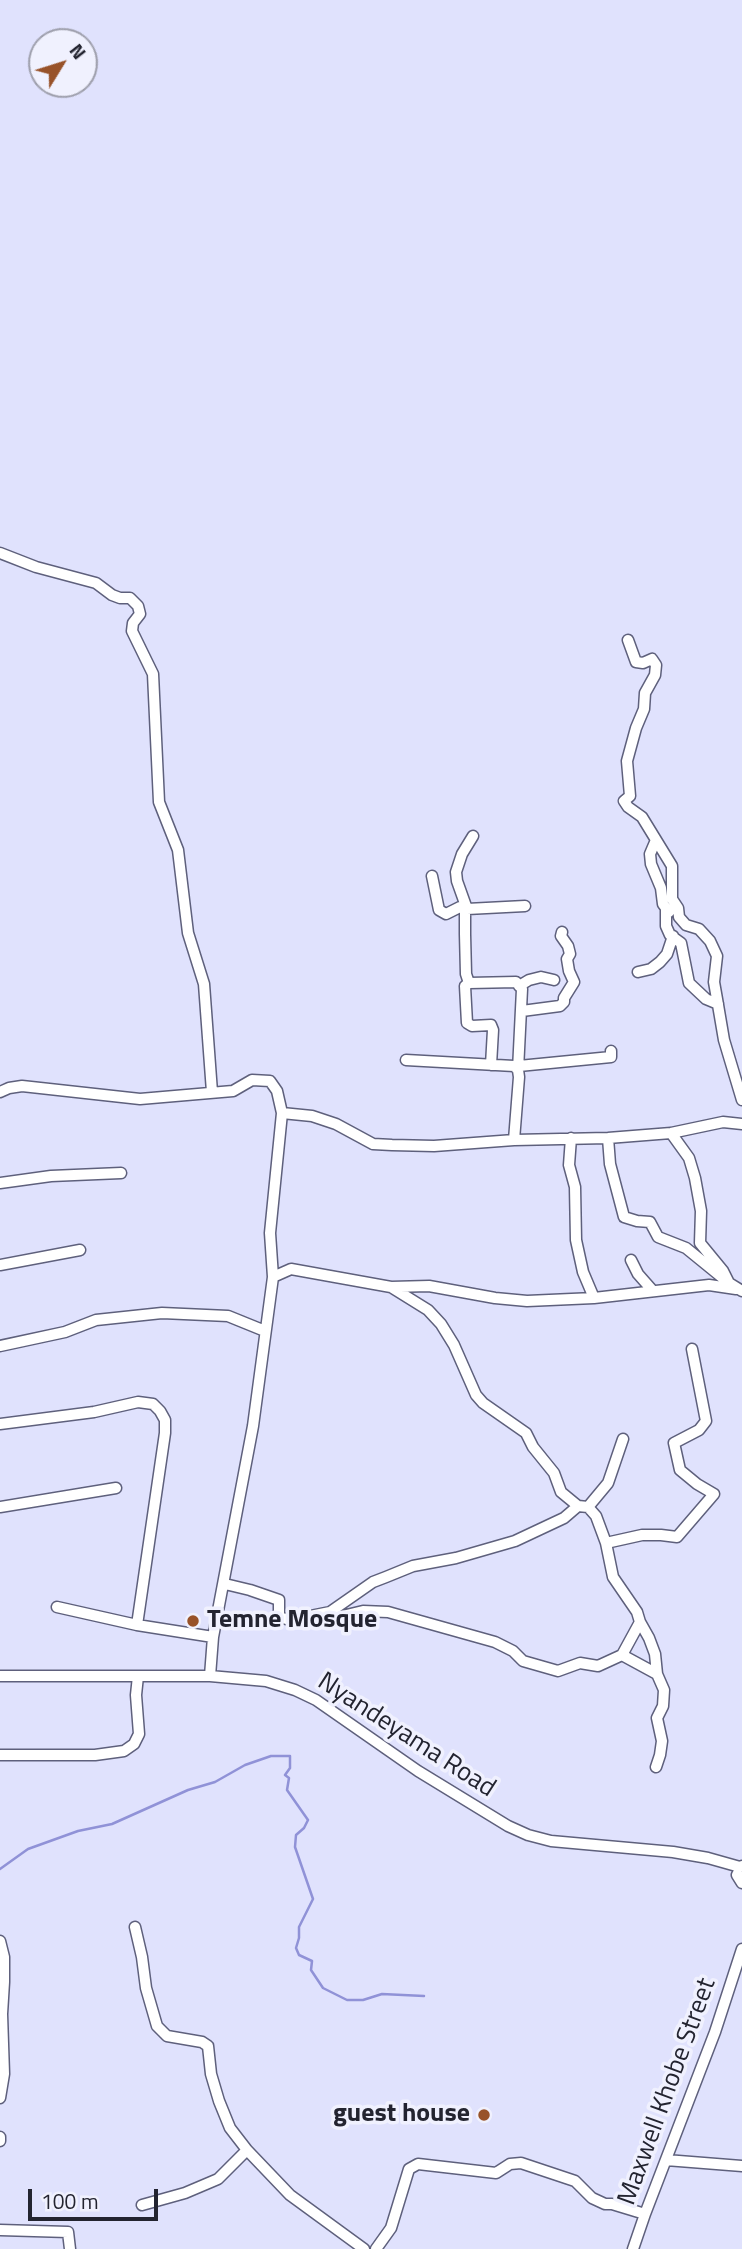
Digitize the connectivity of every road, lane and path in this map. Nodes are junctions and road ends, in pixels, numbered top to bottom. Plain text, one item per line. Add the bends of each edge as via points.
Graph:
1 (0, 553) edge
2 (628, 640) dead end
3 (473, 836) dead end
4 (656, 840) junction
5 (432, 876) dead end
6 (525, 906) dead end
7 (467, 909) junction
8 (666, 910) junction
9 (679, 917) junction
10 (562, 932) dead end
11 (673, 936) junction
12 (638, 972) dead end
13 (554, 980) dead end
14 (469, 983) junction
15 (519, 986) junction
16 (718, 1004) junction
17 (522, 1011) junction
18 (611, 1051) dead end
19 (405, 1060) dead end
20 (491, 1065) junction
21 (519, 1068) junction
22 (0, 1092) edge
23 (212, 1093) junction
24 (742, 1100) edge
25 (282, 1113) junction
26 (742, 1124) edge
27 (671, 1133) junction
28 (571, 1138) junction
29 (608, 1138) junction
30 (514, 1140) junction
31 (121, 1173) dead end
32 (0, 1183) edge
33 (80, 1250) dead end
34 (631, 1260) dead end
35 (0, 1265) edge
36 (639, 1276) junction
37 (273, 1277) junction
38 (729, 1283) junction
39 (391, 1287) junction
40 (741, 1290) edge
41 (653, 1291) junction
42 (635, 1293) junction
43 (594, 1298) junction
44 (265, 1331) junction
45 (0, 1346) edge
46 (692, 1349) dead end
47 (0, 1423) edge
48 (623, 1439) dead end
49 (116, 1489) dead end
50 (583, 1506) junction
51 (0, 1507) edge
52 (606, 1543) junction
53 (225, 1584) junction
54 (57, 1607) dead end
55 (330, 1612) junction
56 (640, 1622) junction
57 (137, 1625) junction
58 (213, 1637) junction
59 (622, 1655) junction
60 (657, 1674) junction
61 (0, 1676) edge
62 (138, 1676) junction
63 (210, 1676) junction
64 (0, 1755) edge
65 (656, 1767) dead end
66 (741, 1867) edge
67 (742, 1883) edge
68 (135, 1927) dead end
69 (0, 1941) edge
70 (742, 1949) edge
71 (0, 2098) edge
72 (247, 2150) junction
73 (666, 2160) junction
74 (742, 2166) edge
75 (142, 2205) dead end
76 (645, 2214) junction
77 (0, 2230) edge
78 (70, 2249) edge
79 (364, 2249) edge
80 (376, 2249) edge
81 (633, 2249) edge

1 - 23 street via 96,583 138,606 140,614 132,631 153,674 159,802 178,850 185,919 204,984
2 - 4 street via 636,662 652,659 656,665 627,761 631,796 624,801 642,817
3 - 7 street via 457,872
4 - 8 street via 651,864
4 - 9 street via 673,866 672,899
5 - 7 street via 439,910 446,914
6 - 7 street
7 - 14 street
8 - 9 street
8 - 11 street via 666,926
9 - 16 street via 685,925 699,929 717,956 714,982
10 - 17 street via 574,982 564,1002
11 - 12 street via 660,962
11 - 16 street via 681,943 689,983
13 - 15 street via 529,980
14 - 15 street via 506,981
14 - 20 street via 464,986 467,1023 491,1025
15 - 17 street
16 - 24 street
17 - 21 street
18 - 21 street via 611,1057
19 - 20 street
20 - 21 street
21 - 30 street
22 - 23 street via 22,1086 140,1099
23 - 25 street via 233,1091 252,1080 270,1081
25 - 30 street via 336,1124 373,1144 434,1146
25 - 37 street via 270,1233
26 - 27 street via 723,1122
27 - 29 street
27 - 38 street via 689,1158 695,1178 700,1243
28 - 29 street
28 - 30 street
28 - 43 street via 576,1240
29 - 38 street via 624,1217 650,1222 658,1237 686,1248
31 - 32 street
33 - 35 street
34 - 36 street
36 - 41 street
36 - 42 street
37 - 39 street via 290,1269
37 - 44 street
38 - 40 street
39 - 43 street via 429,1286 527,1301
39 - 50 street via 428,1310 441,1324 476,1395 526,1433 554,1473 561,1492
40 - 41 street via 709,1285
41 - 42 street
42 - 43 street
44 - 45 street via 228,1316 162,1313 96,1320
44 - 53 street
46 - 52 street via 706,1421 674,1443 680,1471 714,1494 677,1537 642,1535
47 - 57 street via 138,1402 153,1404 160,1411 166,1433
48 - 50 street via 608,1483
49 - 51 street
50 - 52 street via 596,1516
50 - 55 street via 515,1541 414,1566 373,1582
52 - 56 street via 613,1577
53 - 55 street via 279,1600 279,1617 290,1620
53 - 58 street
54 - 57 street
55 - 59 street via 338,1616 388,1612 495,1642 523,1661 558,1671 580,1663 598,1666
56 - 59 street
56 - 60 street via 655,1654
57 - 58 street
58 - 63 street
59 - 60 street
60 - 65 street via 664,1690 657,1718 662,1741
61 - 62 street, Nyandeyama Road
62 - 63 street, Nyandeyama Road
62 - 64 street via 139,1734 124,1751
63 - 66 street, Nyandeyama Road via 265,1681 316,1700 418,1771 527,1835 696,1856
66 - 67 street via 737,1875
68 - 72 street via 157,2026 167,2036 208,2046 219,2101 230,2128
69 - 71 street via 4,1957 4,2074
70 - 73 street, Maxwell Khobe Street
72 - 75 street via 218,2179
72 - 79 street via 290,2195
73 - 74 street
73 - 76 street, Maxwell Khobe Street
76 - 80 street via 605,2204 575,2181 521,2163 496,2173 418,2164 409,2169 391,2228
76 - 81 street, Maxwell Khobe Street
77 - 78 street via 68,2232

